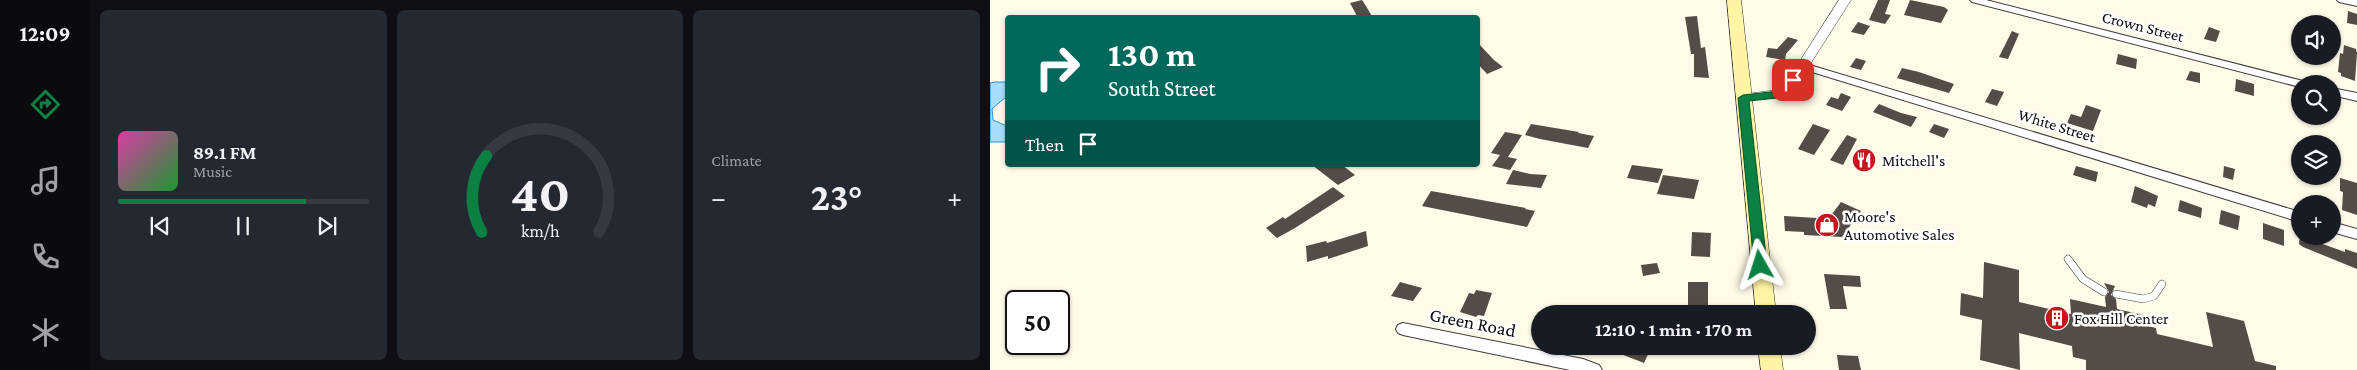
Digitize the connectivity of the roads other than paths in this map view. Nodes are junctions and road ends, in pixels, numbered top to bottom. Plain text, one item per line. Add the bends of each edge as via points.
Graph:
1 (1734, 0) edge
2 (1845, 0) edge
3 (1975, 0) edge
4 (2342, 0) edge
5 (2357, 3) edge
6 (1803, 66) junction
7 (2291, 81) edge
8 (2341, 94) edge
9 (1743, 98) junction
10 (2357, 98) edge
11 (2291, 214) edge
12 (2341, 230) edge
13 (2357, 234) edge
14 (2068, 259) dead end
15 (2162, 284) dead end
16 (2104, 292) dead end
17 (2116, 294) dead end
18 (1765, 305) edge
19 (1403, 329) dead end
20 (1771, 355) edge
21 (1594, 370) edge
22 (1772, 370) edge

1 - 9 main road
2 - 6 street
3 - 7 street, Crown Street
4 - 5 street
6 - 9 street via 1782,94
6 - 11 street, White Street
8 - 10 street
9 - 18 main road
12 - 13 street
14 - 16 lane via 2079,277
15 - 17 lane via 2154,296 2143,299
19 - 21 street, Green Road via 1504,348
20 - 22 main road

